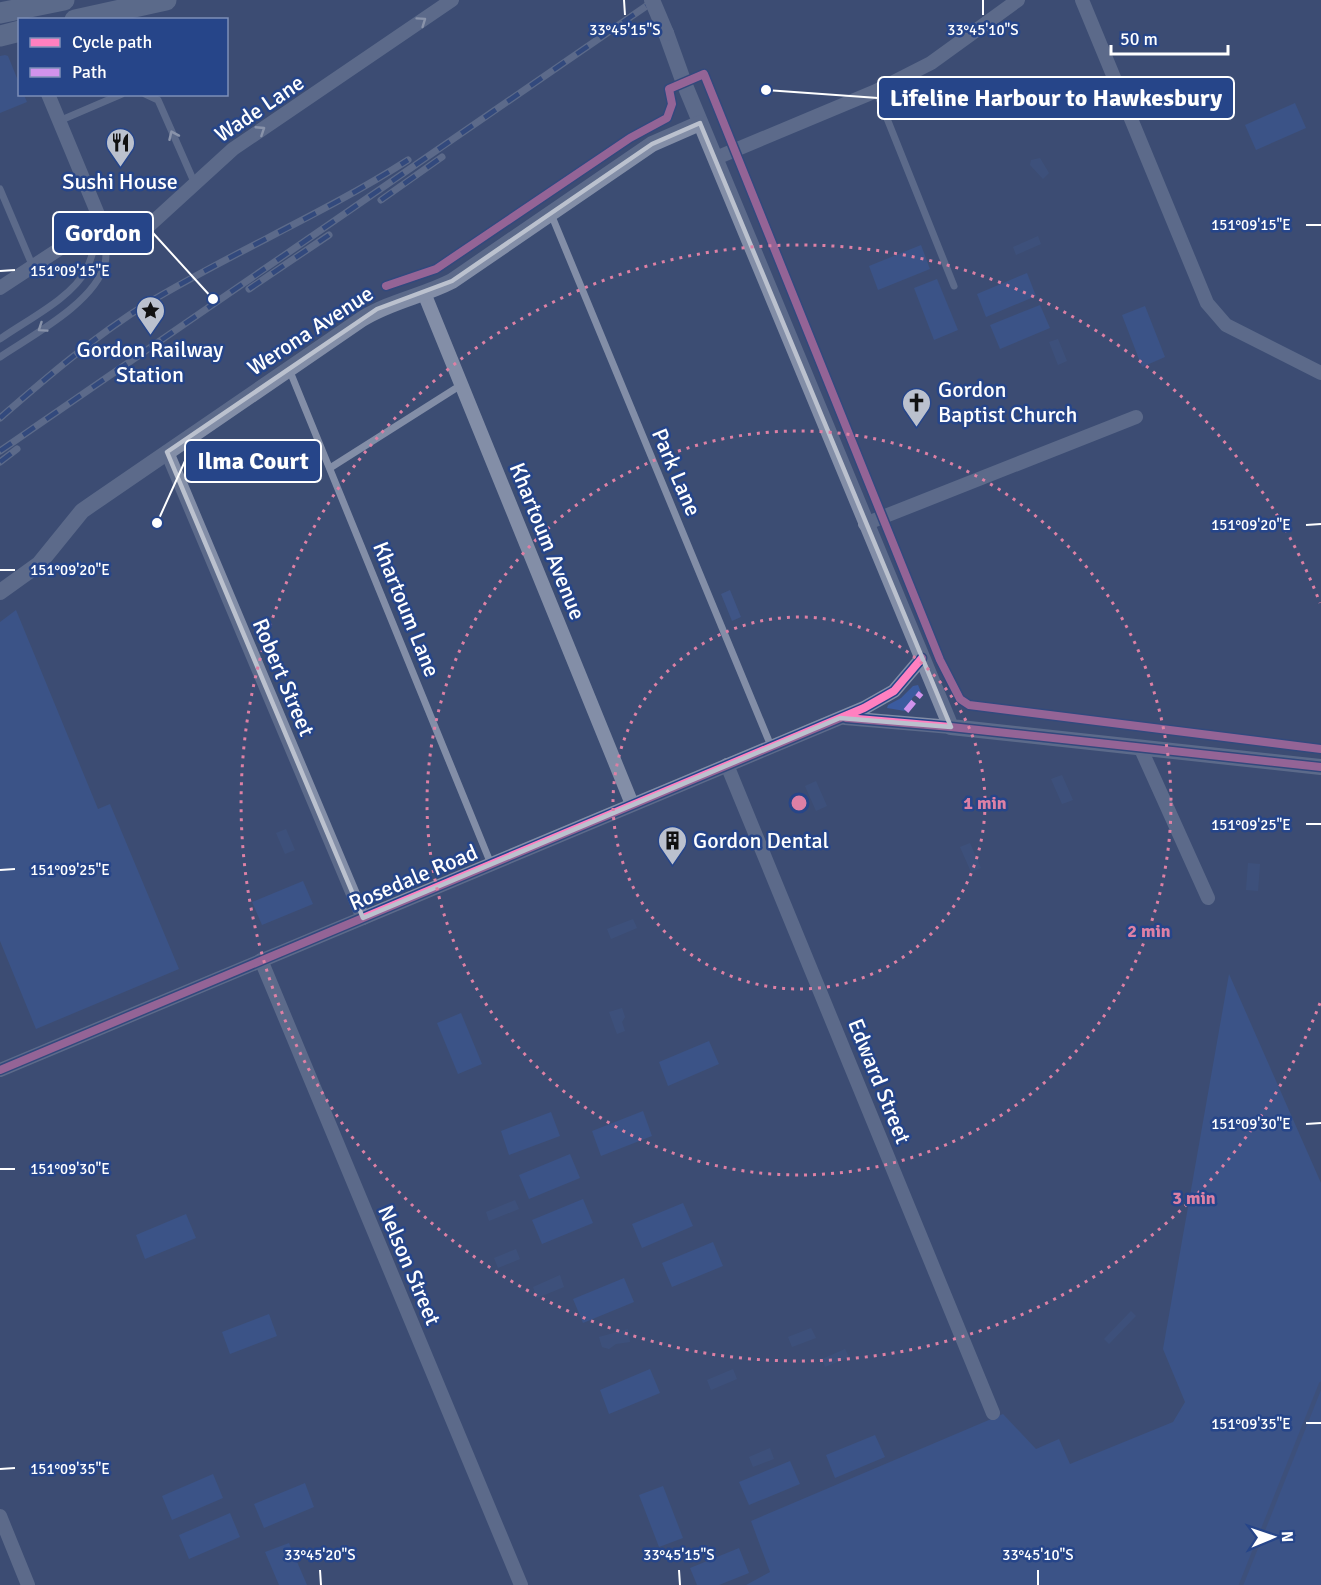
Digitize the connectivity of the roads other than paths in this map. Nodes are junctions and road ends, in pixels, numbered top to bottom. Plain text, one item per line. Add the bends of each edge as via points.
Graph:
1 (63, 0) edge
2 (166, 0) edge
3 (452, 0) edge
4 (652, 0) edge
5 (1018, 0) edge
6 (1082, 0) edge
7 (12, 11) edge
8 (84, 18) edge
9 (18, 32) edge
10 (0, 36) edge
11 (876, 91) junction
12 (49, 96) edge
13 (117, 96) edge
14 (149, 96) edge
15 (59, 121) junction
16 (700, 123) junction
17 (716, 158) junction
18 (195, 184) junction
19 (0, 189) edge
20 (550, 212) junction
21 (102, 224) junction
22 (33, 267) junction
23 (954, 286) dead end
24 (0, 288) edge
25 (424, 293) junction
26 (0, 339) edge
27 (0, 357) edge
28 (289, 368) junction
29 (1321, 373) edge
30 (461, 385) junction
31 (1136, 417) dead end
32 (167, 452) junction
33 (330, 468) junction
34 (866, 524) junction
35 (0, 592) edge
36 (922, 658) junction
37 (840, 718) junction
38 (951, 727) junction
39 (771, 746) junction
40 (1140, 747) junction
41 (728, 765) junction
42 (1321, 767) edge
43 (632, 804) junction
44 (491, 864) junction
45 (1208, 898) dead end
46 (363, 918) junction
47 (261, 960) junction
48 (0, 1070) edge
49 (993, 1413) dead end
50 (0, 1516) edge
51 (28, 1585) edge
52 (521, 1585) edge

1 - 7 highway
2 - 8 highway
18 -> 3 street, Wade Lane via 233,149
4 - 16 street, bridge
5 - 11 street via 931,63
6 - 29 street via 1207,303 1226,325
9 - 10 highway
11 - 17 street
11 - 23 lane
12 - 15 street
13 - 15 lane
18 -> 14 lane via 158,100
15 - 21 street
16 - 17 street
16 - 20 street, Werona Avenue via 652,144
17 - 34 street
18 - 21 street, Wade Lane via 130,243 120,242
19 - 22 lane
20 - 25 street, Werona Avenue via 452,281
20 - 39 lane, Park Lane
21 - 22 street
21 - 26 lane via 80,279 63,296
21 -> 27 lane via 105,263 94,285 64,313
22 - 24 street
25 - 28 street, Werona Avenue via 377,309
25 - 30 street, Khartoum Avenue
28 - 32 street, Werona Avenue
28 - 33 lane, Khartoum Lane
30 - 33 lane
30 - 43 street, Khartoum Avenue
31 - 34 street
32 - 35 street, Werona Avenue via 82,511 47,556
32 - 46 street, Robert Street
33 - 44 lane, Khartoum Lane
34 - 36 street
36 - 37 street, Rosedale Road via 894,691
36 - 38 street
37 - 38 street, Rosedale Road
37 - 39 street, Rosedale Road
38 - 40 street, Rosedale Road
39 - 41 street, Rosedale Road
40 - 42 street, Rosedale Road
40 - 45 street
41 - 43 street, Rosedale Road
41 - 49 street, Edward Street
43 - 44 street, Rosedale Road
44 - 46 street, Rosedale Road
46 - 47 street, Rosedale Road
47 - 48 street, Rosedale Road
47 - 52 street, Nelson Street
50 - 51 street

